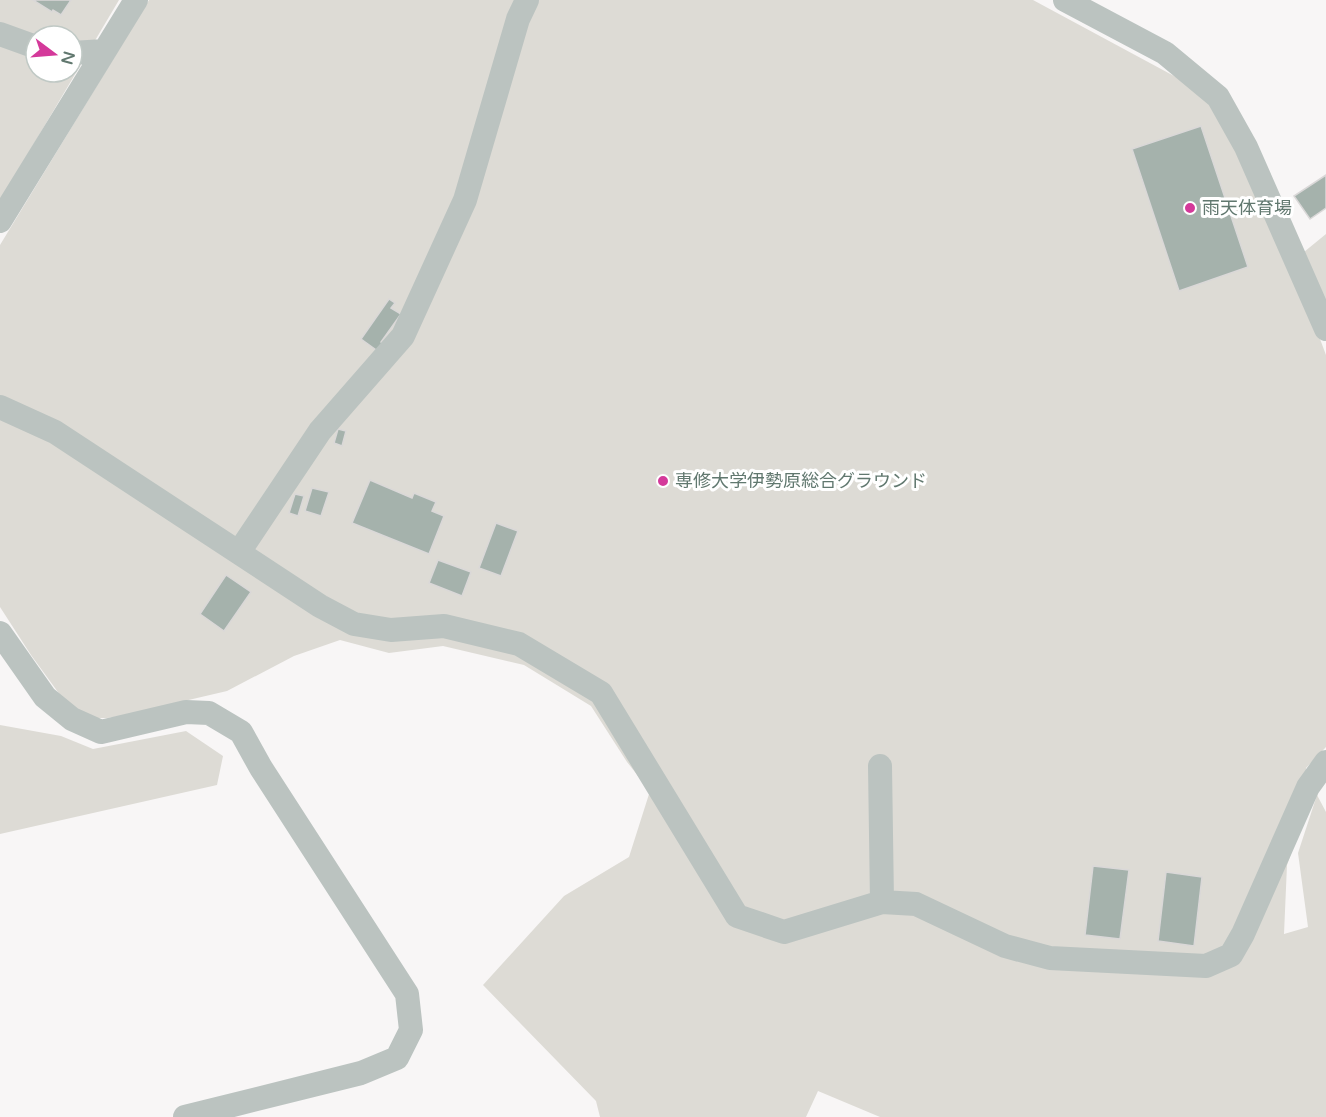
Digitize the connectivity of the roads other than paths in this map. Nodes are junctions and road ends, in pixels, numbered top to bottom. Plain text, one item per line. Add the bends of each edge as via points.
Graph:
1 (136, 0) edge
2 (527, 0) edge
3 (1065, 0) edge
4 (0, 33) edge
5 (24, 42) edge
6 (104, 51) junction
7 (84, 52) edge
8 (0, 221) edge
9 (1326, 329) edge
10 (0, 407) edge
11 (239, 552) junction
12 (0, 633) edge
13 (880, 766) dead end
14 (1321, 769) edge
15 (882, 902) junction
16 (185, 1117) edge

1 - 6 street
2 - 11 street via 465,200 403,336 320,431
3 - 9 street via 1165,53 1218,97 1246,147
4 - 5 street
6 - 7 street
6 - 8 street
10 - 11 street via 55,432
11 - 15 street via 354,624 391,630 444,626 519,644 601,693 737,916 784,932
12 - 16 street via 45,697 72,719 101,732 186,712 209,714 241,732 407,994 411,1030 397,1058 361,1073
13 - 15 street
14 - 15 street via 1308,788 1231,955 1206,966 1050,958 1005,946 915,904

